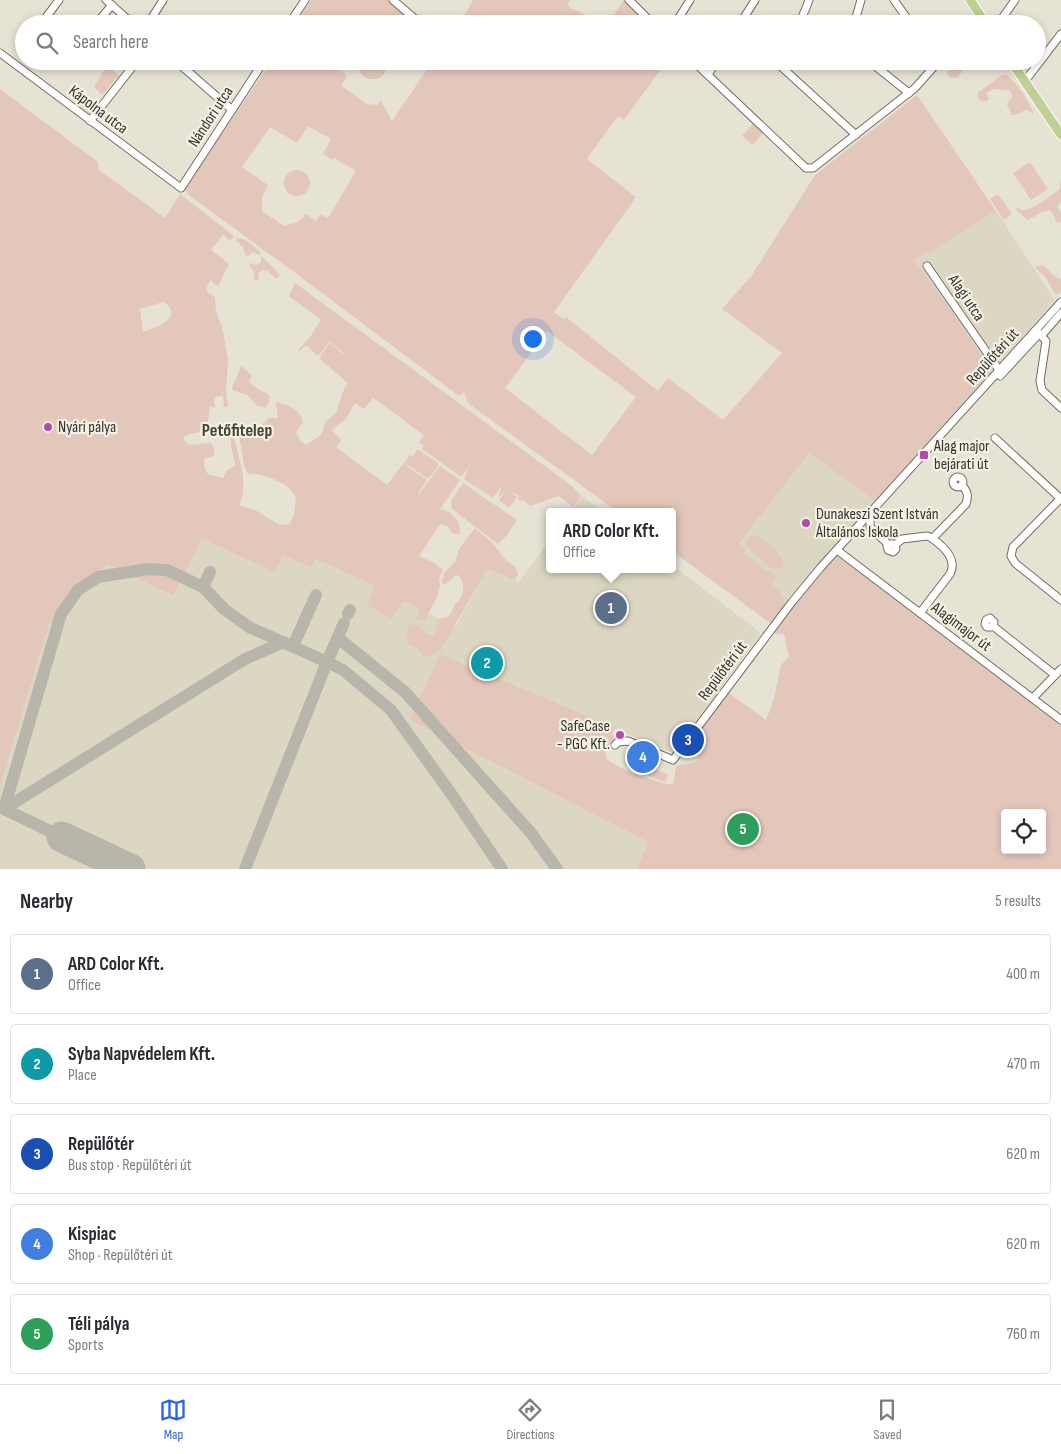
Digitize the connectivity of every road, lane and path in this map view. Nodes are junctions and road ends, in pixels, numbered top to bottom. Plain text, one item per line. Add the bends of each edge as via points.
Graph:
1 (59, 0) edge
2 (163, 0) edge
3 (293, 0) edge
4 (393, 0) edge
5 (629, 0) edge
6 (690, 0) edge
7 (755, 0) edge
8 (809, 0) edge
9 (861, 0) edge
10 (894, 0) edge
11 (970, 0) edge
12 (1015, 0) edge
13 (109, 2) edge
14 (303, 2) edge
15 (48, 15) edge
16 (101, 15) edge
17 (123, 15) edge
18 (154, 15) edge
19 (295, 15) edge
20 (410, 15) edge
21 (644, 15) edge
22 (681, 15) edge
23 (746, 15) edge
24 (803, 15) edge
25 (857, 15) edge
26 (905, 15) edge
27 (980, 15) edge
28 (1004, 15) edge
29 (1061, 34) edge
30 (0, 53) edge
31 (1046, 54) edge
32 (15, 64) edge
33 (22, 70) edge
34 (130, 70) edge
35 (186, 70) edge
36 (258, 70) edge
37 (703, 70) edge
38 (711, 70) edge
39 (786, 70) edge
40 (880, 70) edge
41 (930, 70) edge
42 (1018, 70) edge
43 (1034, 70) edge
44 (708, 75) junction
45 (1025, 82) junction
46 (909, 93) junction
47 (232, 110) junction
48 (90, 121) junction
49 (1061, 133) edge
50 (856, 135) junction
51 (181, 188) joint
52 (927, 266) dead end
53 (1061, 302) edge
54 (1061, 313) edge
55 (1038, 334) junction
56 (999, 370) junction
57 (1061, 408) edge
58 (995, 438) dead end
59 (962, 485) dead end
60 (1061, 499) edge
61 (933, 538) junction
62 (844, 541) junction
63 (837, 550) junction
64 (845, 557) junction
65 (1059, 595) edge
66 (920, 613) junction
67 (993, 626) dead end
68 (1061, 669) edge
69 (1055, 675) junction
70 (1033, 698) junction
71 (1061, 720) edge
72 (615, 745) dead end

1 - 15 street
2 - 18 street
3 - 14 street
4 - 20 street
5 - 21 street
6 - 22 street
7 - 23 street
8 - 24 street
9 - 25 street
10 - 26 street
11 - 27 main road
12 - 28 street
13 - 16 street
13 - 17 street
14 - 19 street
29 - 31 street
30 - 32 street, Kápolna utca
33 - 48 street, Kápolna utca
34 - 48 street
35 - 47 street
36 - 47 street, Nándori utca
37 - 44 street
38 - 44 street
39 - 50 street
40 - 46 street
41 - 46 street
42 - 45 main road
43 - 45 street
44 - 50 street via 806,168 813,168
45 - 49 main road
46 - 50 street
47 - 51 street, Nándori utca
48 - 51 street, Kápolna utca
52 - 56 street, Alagi utca
53 - 55 street, Repülőtéri út
54 - 55 street
55 - 56 street, Repülőtéri út
55 - 57 street via 1046,341 1040,381 1042,390
55 - 61 street via 870,519 871,530 892,545 902,538
56 - 62 street, Repülőtéri út
58 - 60 street
59 - 61 street via 967,490 966,504
60 - 65 street via 1011,551 1015,563
61 - 66 street via 951,556 953,565 950,574
62 - 63 street, Repülőtéri út
62 - 64 street
63 - 64 street
63 - 72 street, Repülőtéri út via 792,602 674,760 628,741
64 - 66 street, Alagimajor út
66 - 70 street, Alagimajor út
67 - 69 street
68 - 69 street
69 - 70 street
70 - 71 street, Alagimajor út

